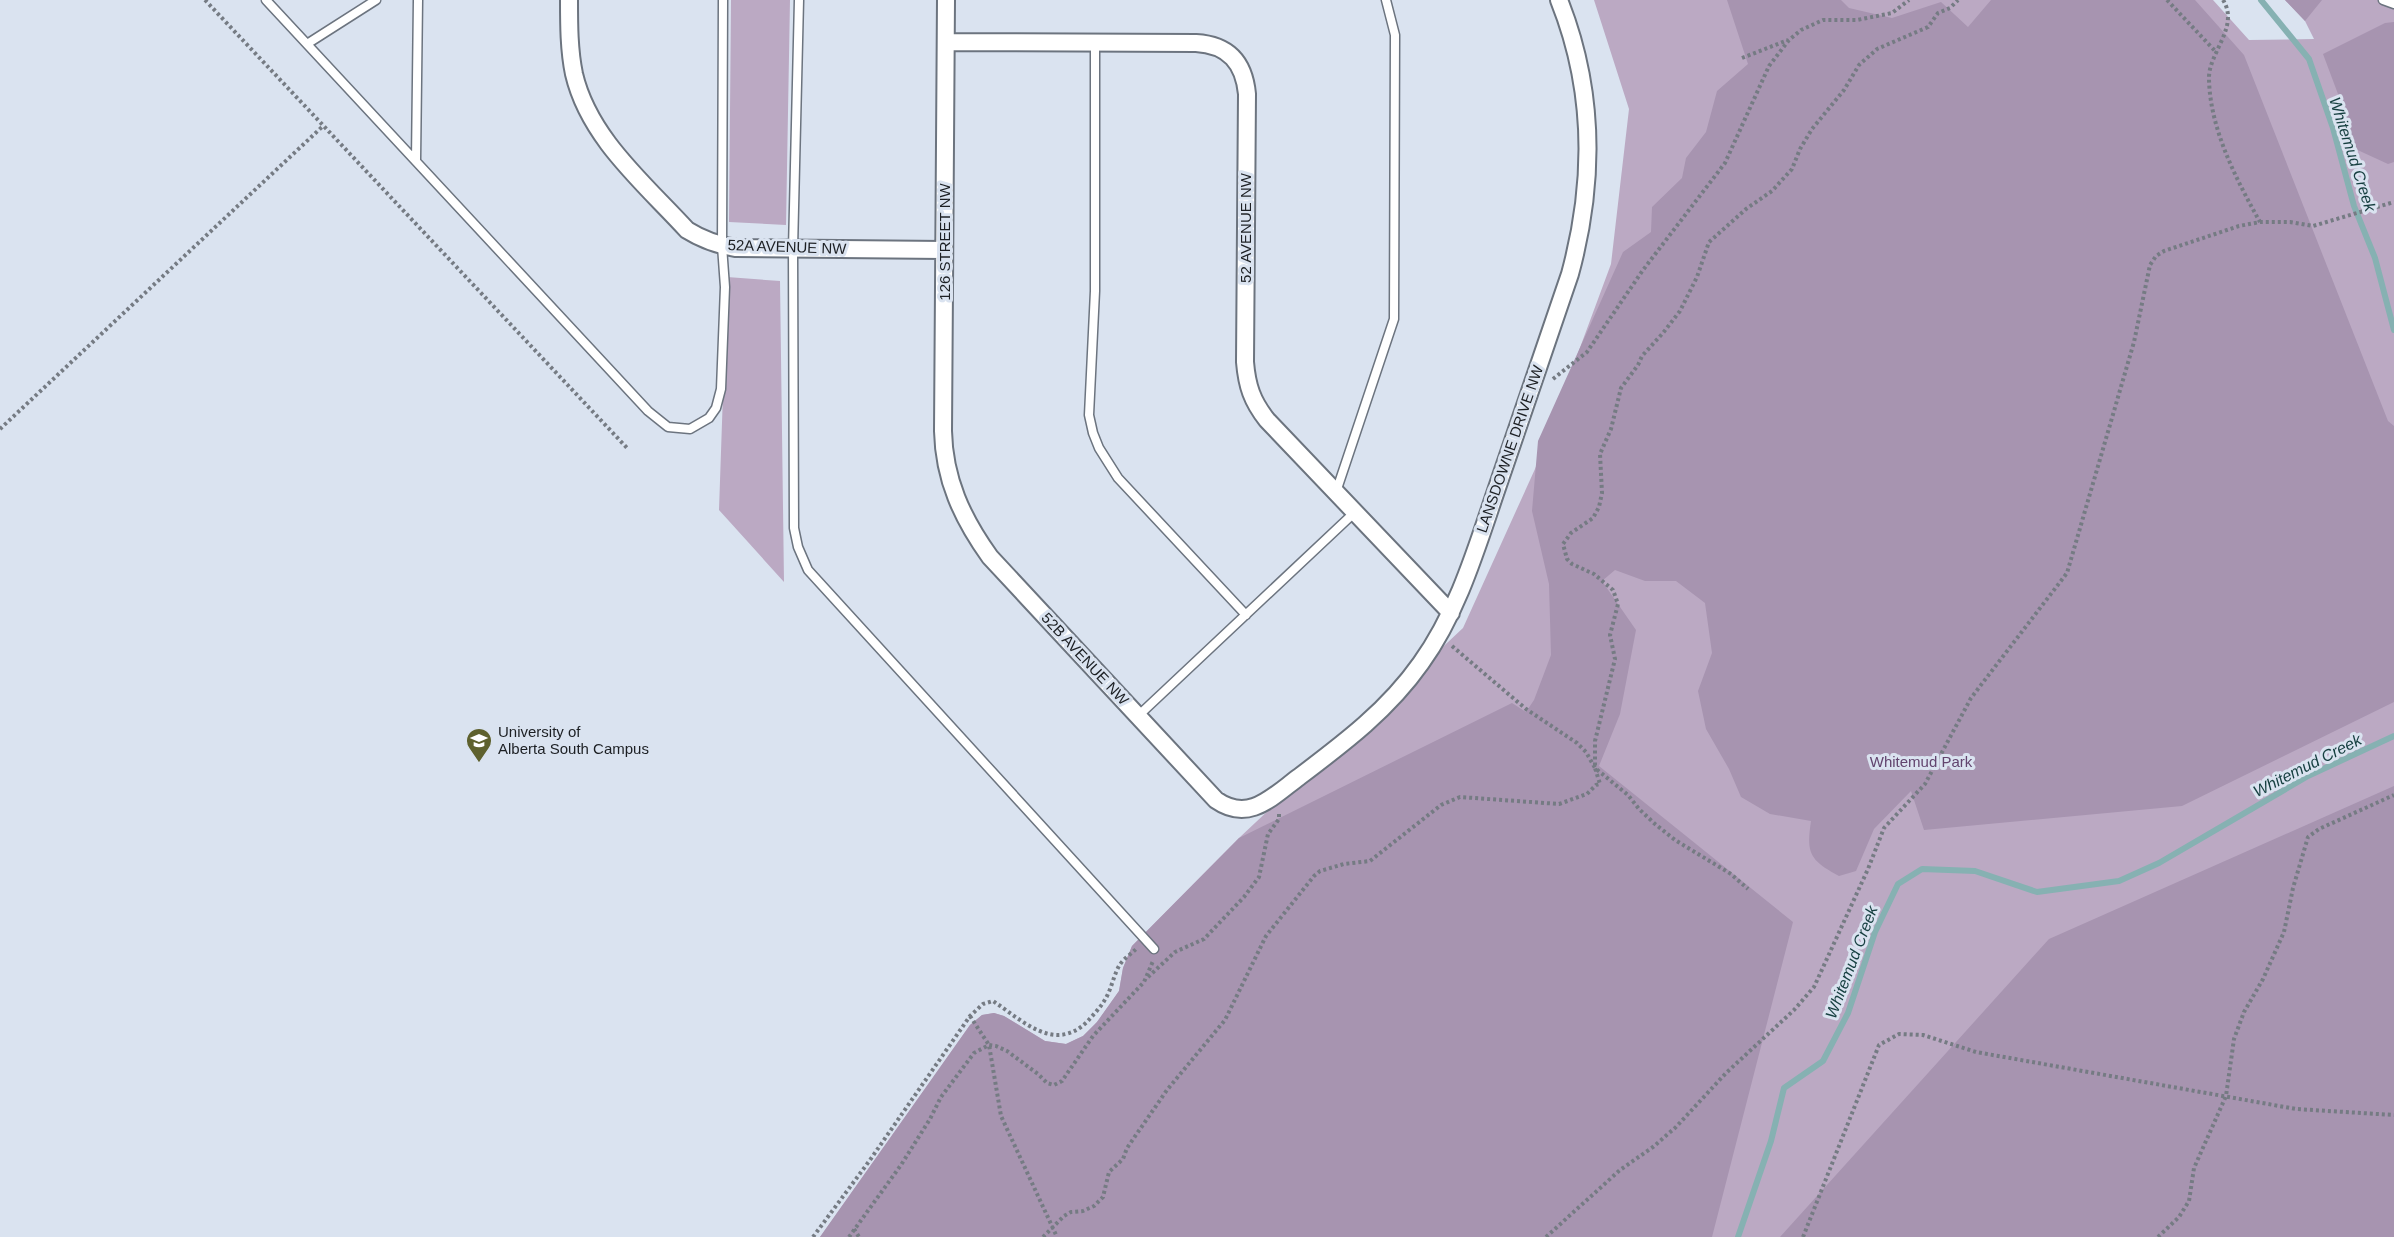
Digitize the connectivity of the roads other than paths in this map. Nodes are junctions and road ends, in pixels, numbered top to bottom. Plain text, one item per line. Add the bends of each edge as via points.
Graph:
1 (266, 0) edge
2 (376, 0) edge
3 (418, 0) edge
4 (569, 0) edge
5 (723, 0) edge
6 (799, 0) edge
7 (946, 0) edge
8 (1386, 0) edge
9 (1559, 0) edge
10 (2383, 0) edge
11 (2394, 4) edge
12 (946, 42) junction
13 (307, 44) junction
14 (1095, 44) junction
15 (416, 160) junction
16 (722, 246) junction
17 (793, 249) junction
18 (944, 250) junction
19 (950, 484) joint
20 (1336, 492) junction
21 (1355, 513) junction
22 (1451, 613) junction
23 (1246, 615) junction
24 (1138, 716) junction
25 (1245, 810) joint
26 (1154, 949) road end

1 - 13 lane
2 - 13 lane
3 - 15 lane
4 - 16 street, 52A AVENUE NW via 574,72 596,127 687,230
5 - 16 lane
6 - 17 lane
7 - 12 street, 126 STREET NW
8 - 20 lane via 1395,34 1394,319
9 - 22 street, LANSDOWNE DRIVE NW via 1570,29 1587,106 1586,199 1576,253
10 - 11 lane
12 - 14 street, 52 AVENUE NW
12 - 18 street, 126 STREET NW
13 - 15 lane
14 - 20 street, 52 AVENUE NW via 1206,44 1216,46 1239,64 1247,94 1248,388 1267,420
14 - 23 lane via 1095,291 1089,396 1093,433 1118,478
15 - 16 lane via 648,411 668,427 690,429 709,418 716,408 721,389 725,287
16 - 17 street, 52A AVENUE NW
17 - 18 street, 52A AVENUE NW
17 - 26 lane via 794,528 808,570
18 - 19 street, 126 STREET NW via 943,439
19 - 24 street, 52B AVENUE NW via 961,513 990,557
20 - 21 street, 52 AVENUE NW
21 - 22 street, 52 AVENUE NW
21 - 23 lane
22 - 25 street, LANSDOWNE DRIVE NW via 1413,673 1382,709 1352,737 1279,791
23 - 24 lane
24 - 25 street, 52B AVENUE NW via 1216,800 1227,807

